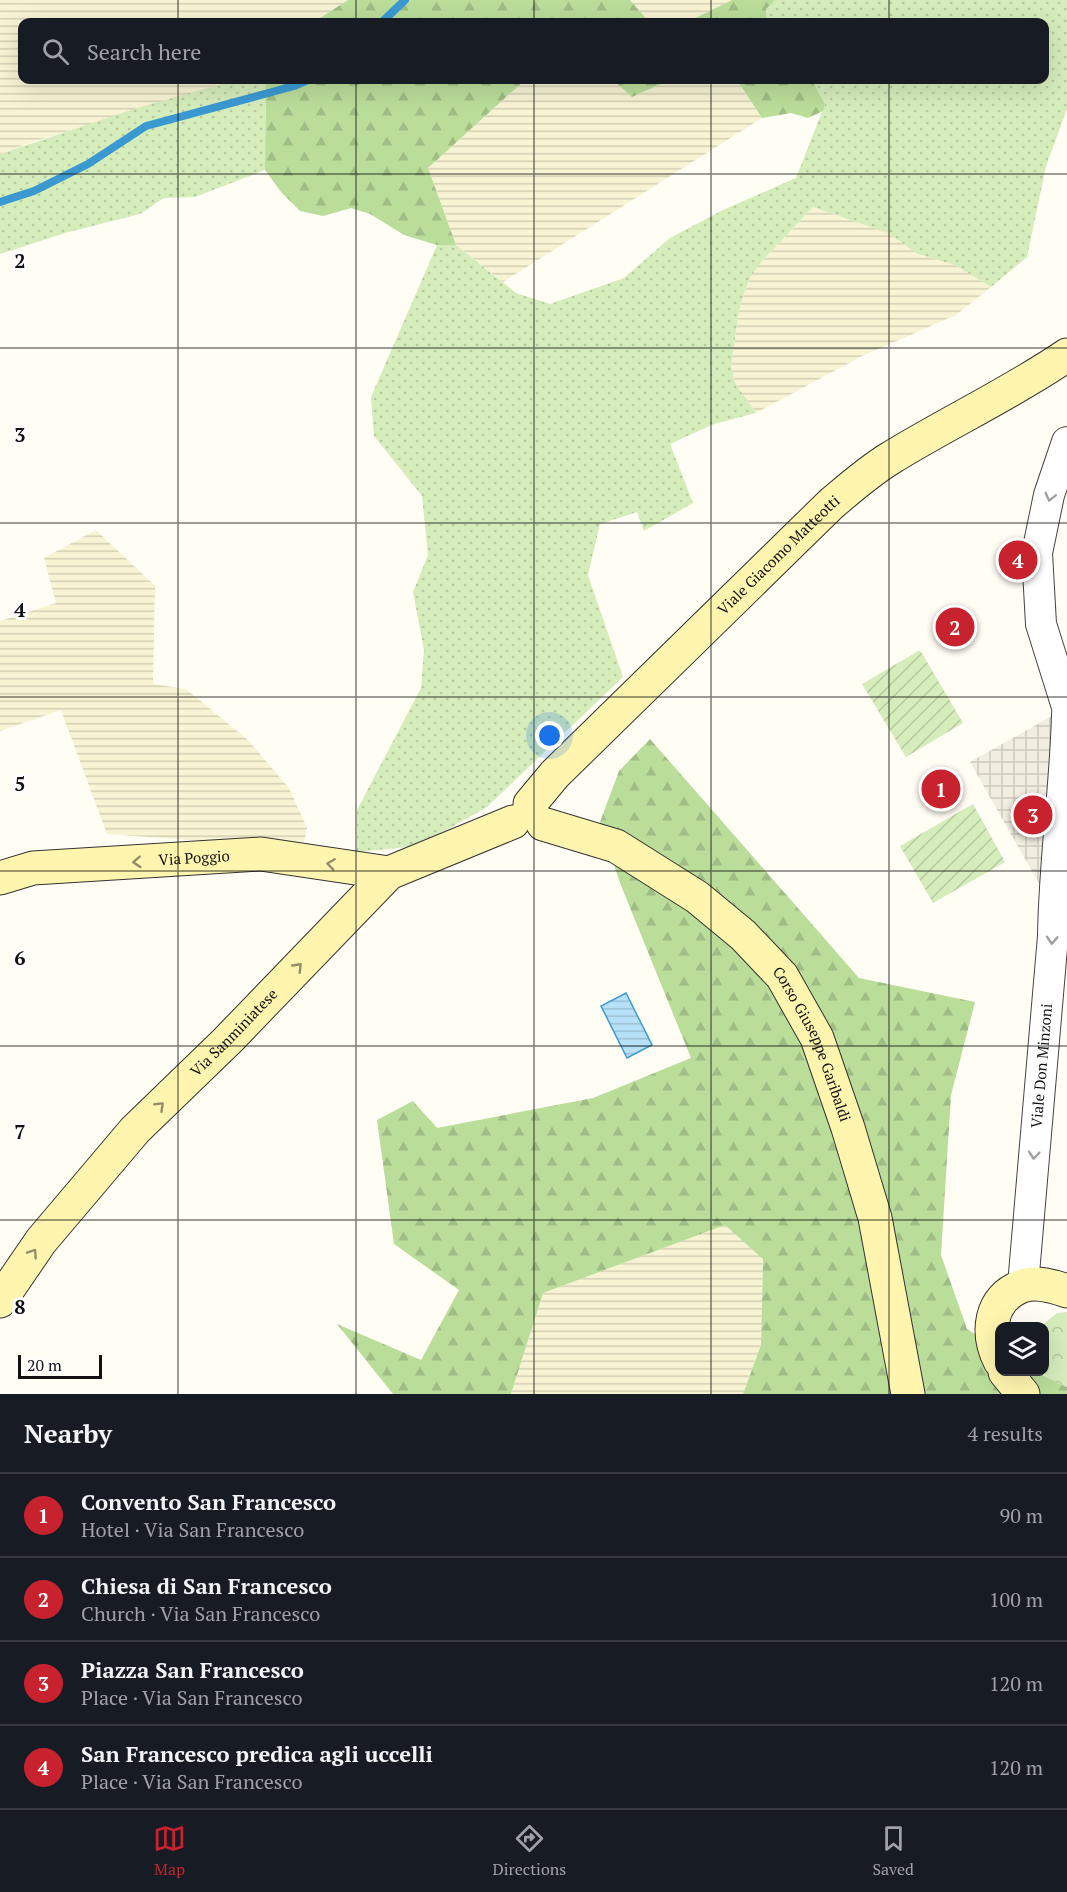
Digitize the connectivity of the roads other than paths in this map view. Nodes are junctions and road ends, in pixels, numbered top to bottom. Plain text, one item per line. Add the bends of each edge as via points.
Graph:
1 (1067, 355) edge
2 (1067, 442) edge
3 (1067, 707) edge
4 (1067, 715) edge
5 (529, 816) junction
6 (388, 873) junction
7 (0, 878) edge
8 (1054, 881) junction
9 (1067, 914) edge
10 (1023, 1286) junction
11 (1067, 1291) edge
12 (0, 1301) edge
13 (995, 1349) edge
14 (1009, 1376) edge
15 (900, 1386) edge
16 (1023, 1394) edge

1 - 5 main road, Viale Giacomo Matteotti via 859,480 555,774
2 -> 3 street via 1037,553 1041,624
4 - 8 street, Viale Don Minzoni via 1066,770
5 - 6 main road, Via Sanminiatese
5 - 15 main road, Corso Giuseppe Garibaldi via 626,852 697,897 743,935 782,976 817,1038 876,1218
6 -> 7 main road, Via Poggio via 261,854 33,868
12 -> 6 main road, Via Sanminiatese via 40,1241 135,1130 227,1041
8 - 9 street
8 -> 10 street, Viale Don Minzoni via 1053,936
10 - 11 main road via 1039,1284
10 - 13 main road via 1008,1294 996,1308 991,1324
14 - 16 main road

